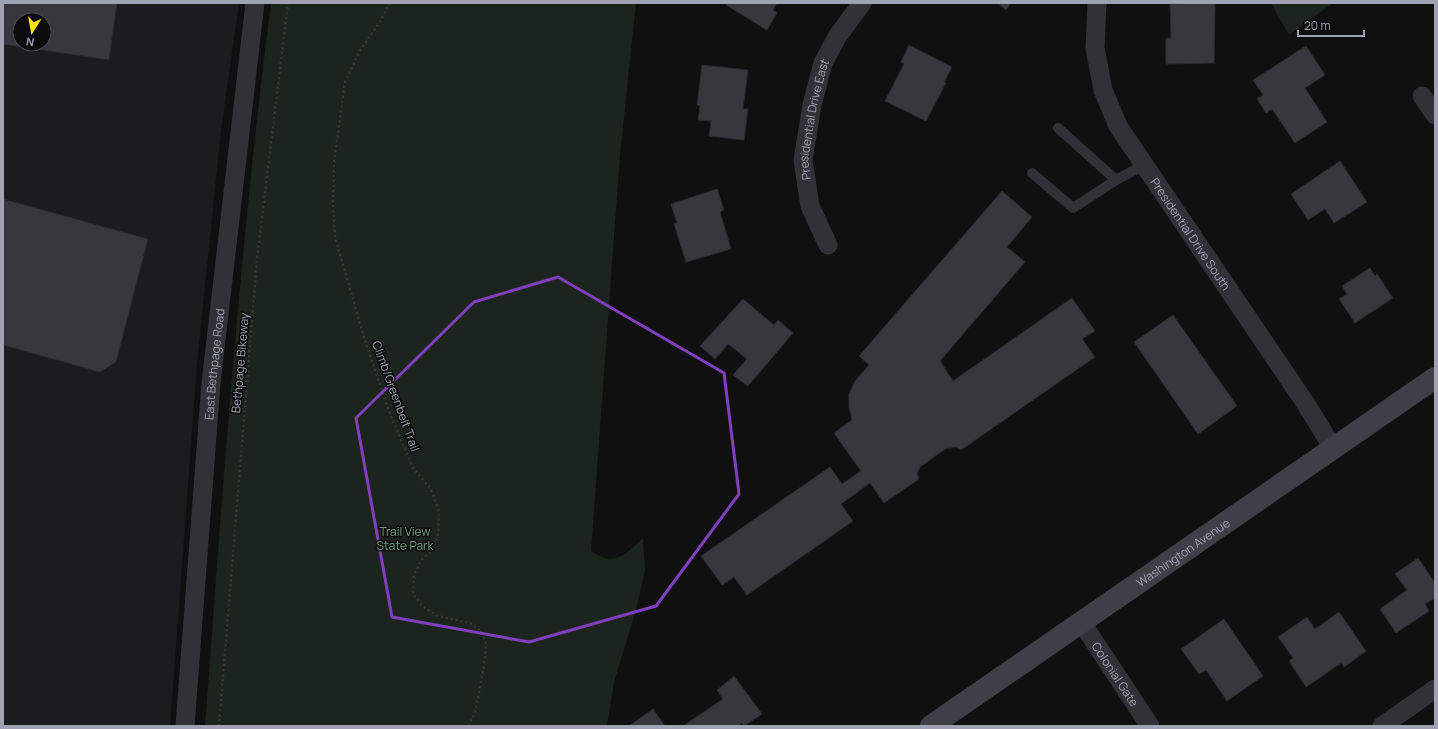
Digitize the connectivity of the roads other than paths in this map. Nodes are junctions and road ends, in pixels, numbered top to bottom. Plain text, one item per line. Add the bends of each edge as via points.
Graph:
1 (255, 3) edge
2 (862, 3) edge
3 (1097, 3) edge
4 (1422, 96) dead end
5 (1435, 115) edge
6 (1058, 128) dead end
7 (1144, 165) junction
8 (1032, 173) dead end
9 (1116, 180) junction
10 (828, 244) dead end
11 (1435, 378) edge
12 (1333, 448) junction
13 (1082, 623) junction
14 (1435, 689) edge
15 (185, 726) edge
16 (931, 726) edge
17 (1150, 726) edge
18 (1382, 726) edge

1 - 15 street, East Bethpage Road via 212,383
2 - 10 street, Presidential Drive East via 837,37 823,64 812,105 803,160 810,206
3 - 7 street, Presidential Drive South via 1095,48 1103,90 1118,126
4 - 5 street
6 - 9 lane
7 - 9 lane
7 - 12 street, Presidential Drive South
8 - 9 lane via 1073,208
11 - 12 main road, Washington Avenue
12 - 13 main road, Washington Avenue
13 - 16 main road, Washington Avenue
13 - 17 street, Colonial Gate
14 - 18 street

